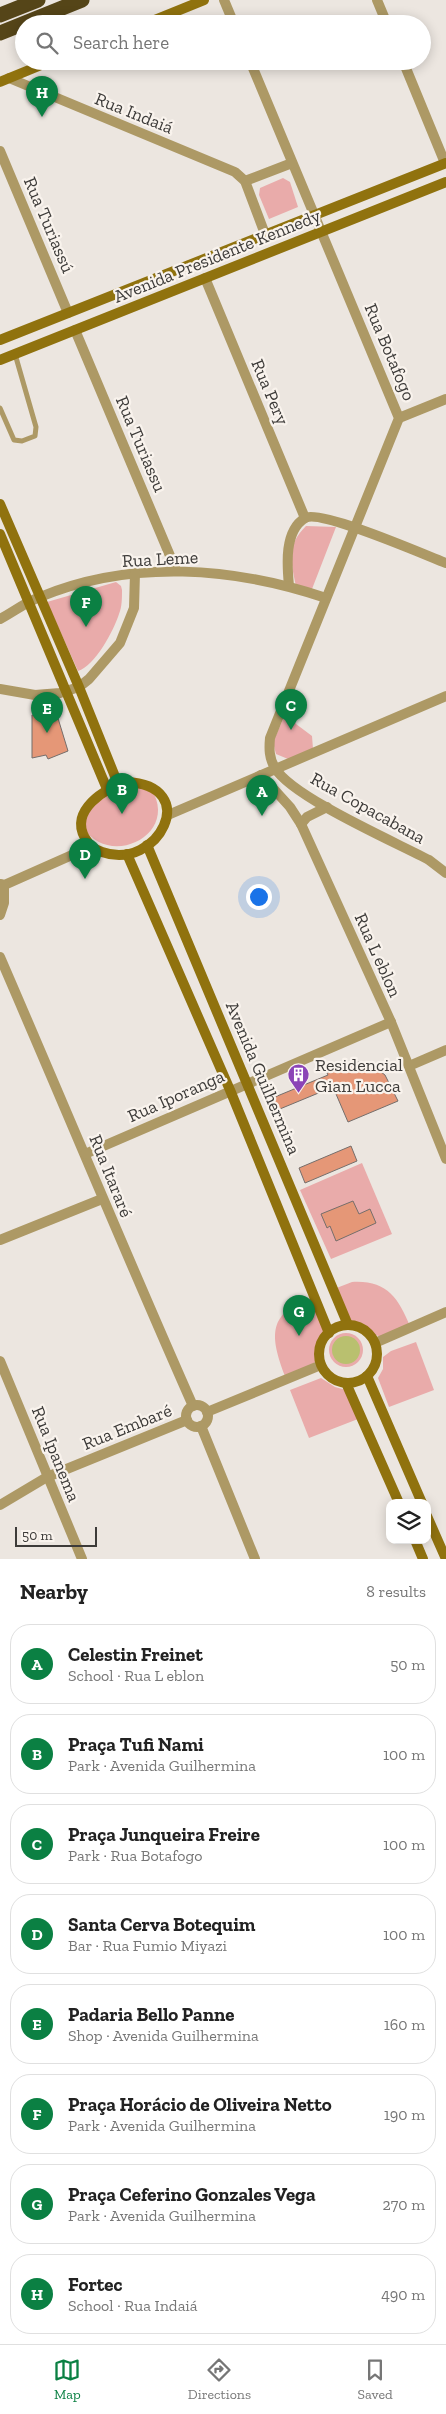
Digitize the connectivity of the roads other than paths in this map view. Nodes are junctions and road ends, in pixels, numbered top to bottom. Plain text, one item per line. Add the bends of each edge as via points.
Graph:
1 (38, 0) edge
2 (82, 0) edge
3 (204, 0) edge
4 (224, 0) edge
5 (377, 0) edge
6 (0, 15) edge
7 (45, 15) edge
8 (167, 15) edge
9 (230, 15) edge
10 (383, 15) edge
11 (15, 27) edge
12 (0, 33) edge
13 (29, 70) edge
14 (254, 70) edge
15 (407, 70) edge
16 (4, 80) edge
17 (0, 151) edge
18 (292, 163) junction
19 (446, 163) edge
20 (245, 181) junction
21 (446, 182) edge
22 (315, 215) junction
23 (322, 231) junction
24 (265, 234) junction
25 (205, 278) junction
26 (68, 313) junction
27 (76, 330) junction
28 (0, 340) edge
29 (15, 354) junction
30 (0, 360) edge
31 (446, 399) edge
32 (0, 408) edge
33 (399, 418) junction
34 (0, 504) edge
35 (305, 518) junction
36 (355, 528) junction
37 (0, 534) edge
38 (446, 563) edge
39 (176, 570) junction
40 (135, 573) junction
41 (289, 586) junction
42 (39, 597) junction
43 (326, 598) junction
44 (29, 603) junction
45 (0, 619) edge
46 (79, 687) junction
47 (0, 690) edge
48 (66, 691) junction
49 (446, 696) edge
50 (275, 769) junction
51 (261, 775) junction
52 (118, 784) junction
53 (107, 789) junction
54 (326, 807) junction
55 (168, 815) junction
56 (301, 824) junction
57 (147, 845) junction
58 (90, 847) junction
59 (127, 854) junction
60 (446, 873) edge
61 (2, 885) edge
62 (0, 915) edge
63 (0, 958) edge
64 (391, 1022) junction
65 (446, 1050) edge
66 (409, 1066) junction
67 (246, 1083) junction
68 (230, 1090) junction
69 (85, 1154) junction
70 (446, 1159) edge
71 (102, 1199) junction
72 (0, 1240) edge
73 (446, 1312) edge
74 (348, 1325) junction
75 (328, 1333) junction
76 (375, 1343) junction
77 (0, 1361) edge
78 (321, 1365) junction
79 (367, 1376) junction
80 (346, 1383) junction
81 (193, 1406) junction
82 (207, 1412) junction
83 (187, 1420) junction
84 (201, 1426) junction
85 (46, 1477) junction
86 (397, 1499) edge
87 (420, 1499) edge
88 (0, 1505) edge
89 (431, 1525) edge
90 (417, 1544) edge
91 (82, 1559) edge
92 (255, 1559) edge
93 (423, 1559) edge
94 (446, 1559) edge

1 - 6 highway
2 - 7 highway
3 - 8 street
4 - 9 street
5 - 10 street
11 - 12 highway
13 - 16 street
14 - 18 street, Rua Botafogo
15 - 19 street
16 - 20 street, Rua Indaiá via 235,172
17 - 26 street, Rua Turiassú
18 - 20 street
18 - 22 street, Rua Botafogo
19 - 22 street, Avenida Presidente Kennedy
20 - 24 street
21 - 23 street, Avenida Presidente Kennedy
22 - 23 street, Rua Botafogo
22 - 24 street, Avenida Presidente Kennedy
23 - 25 street, Avenida Presidente Kennedy
23 - 33 street, Rua Botafogo
24 - 26 street, Avenida Presidente Kennedy
25 - 27 street, Avenida Presidente Kennedy
25 - 35 street, Rua Pery
26 - 28 street, Avenida Presidente Kennedy
27 - 29 street, Avenida Presidente Kennedy
27 - 39 street, Rua Turiassu
29 - 30 street, Avenida Presidente Kennedy
29 - 32 lane via 36,427 35,436 14,440
31 - 33 street
33 - 36 street, Rua Botafogo
34 - 42 street
35 - 36 street via 315,516
35 - 41 street via 288,546
36 - 38 street
36 - 43 street, Rua Botafogo
37 - 44 street
39 - 40 street, Rua Leme
39 - 41 street, Rua Leme via 218,573
40 - 42 street, Rua Leme
40 - 46 street via 134,608 120,643
41 - 43 street, Rua Leme
42 - 44 street, Rua Leme
42 - 46 street
43 - 50 street, Rua Botafogo via 270,738 269,753
44 - 45 street, Rua Leme
44 - 48 street
46 - 48 street
46 - 52 street
47 - 48 street via 35,695
48 - 53 street
49 - 50 street
50 - 51 street
50 - 54 street, Rua Copacabana via 300,792
51 - 55 street
51 - 56 street, Rua L eblon
52 - 53 street
52 - 55 street via 140,783 154,789 163,798
53 - 58 street via 84,812 83,834
54 - 56 street
54 - 60 street, Rua Copacabana via 429,860
55 - 57 street via 162,834
56 - 64 street, Rua L eblon
57 - 59 street
57 - 67 street, Avenida Guilhermina
58 - 59 street via 112,855
58 - 61 street
59 - 68 street, Avenida Guilhermina
61 - 62 street via 4,903
63 - 69 street, Rua Itararé
64 - 66 street, Rua L eblon
64 - 67 street, Rua Iporanga
65 - 66 street
66 - 70 street, Rua L eblon
67 - 68 street, Rua Iporanga
67 - 74 street, Avenida Guilhermina
68 - 69 street, Rua Iporanga
68 - 75 street, Avenida Guilhermina
69 - 71 street, Rua Itararé
71 - 72 street
71 - 81 street, Rua Itararé
73 - 76 street
74 - 75 street
74 - 76 street via 364,1330
75 - 78 street via 320,1348
76 - 79 street via 376,1361
77 - 85 street, Rua Ipanema
78 - 80 street via 331,1378
78 - 82 street
79 - 80 street
79 - 87 street
80 - 86 street
81 - 82 street via 201,1406
81 - 83 street via 187,1412
82 - 84 street via 207,1420
83 - 84 street via 193,1426
83 - 85 street, Rua Embaré
84 - 92 street
85 - 88 street, Rua Embaré
85 - 91 street, Rua Ipanema
89 - 94 street
90 - 93 street

